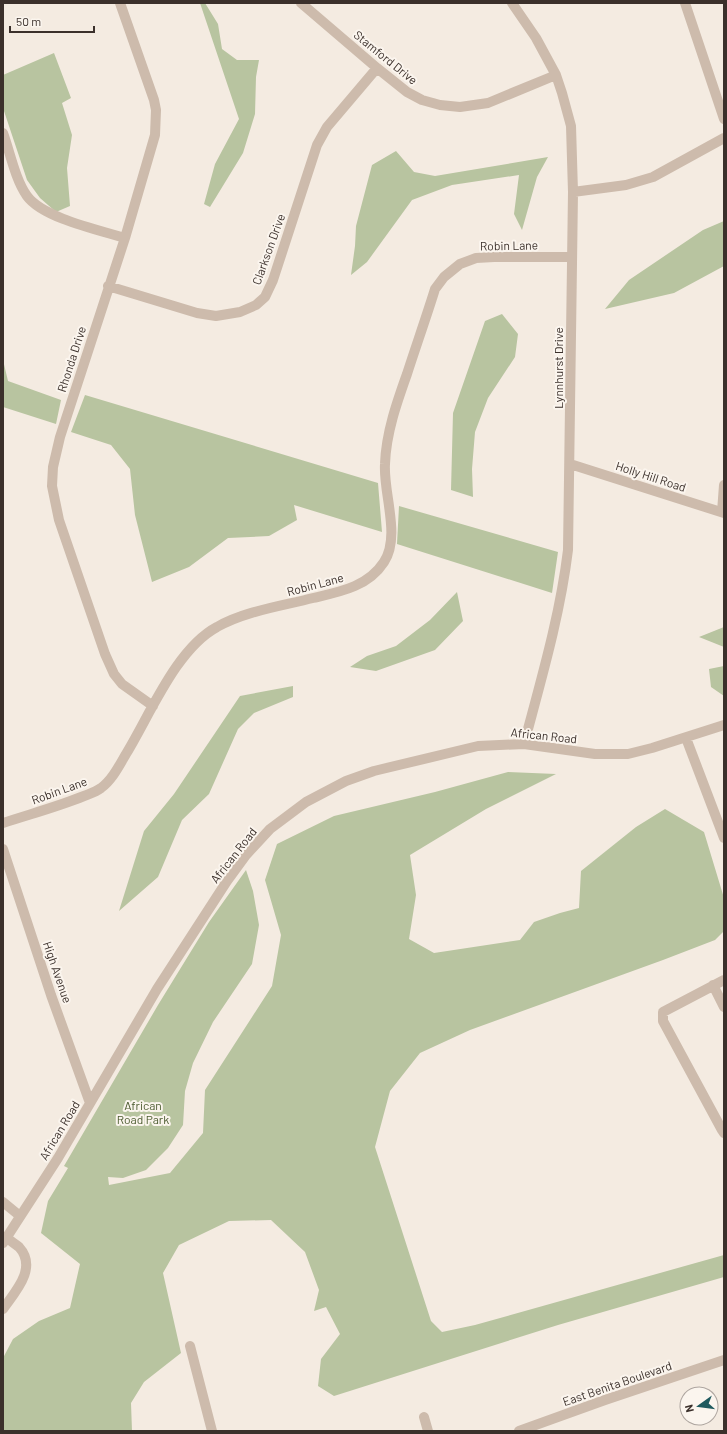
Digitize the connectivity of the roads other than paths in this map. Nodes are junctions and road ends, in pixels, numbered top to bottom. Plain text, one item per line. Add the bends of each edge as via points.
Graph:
1 (120, 3) edge
2 (301, 3) edge
3 (512, 3) edge
4 (685, 3) edge
5 (377, 68) junction
6 (556, 75) junction
7 (724, 119) edge
8 (3, 133) edge
9 (724, 138) edge
10 (573, 192) junction
11 (125, 238) junction
12 (572, 257) junction
13 (108, 286) junction
14 (570, 464) junction
15 (724, 485) edge
16 (723, 513) edge
17 (153, 706) junction
18 (724, 725) edge
19 (686, 738) junction
20 (524, 744) junction
21 (3, 823) edge
22 (724, 838) edge
23 (3, 849) edge
24 (724, 980) edge
25 (712, 986) junction
26 (724, 1006) edge
27 (90, 1103) junction
28 (724, 1132) edge
29 (3, 1202) edge
30 (20, 1216) junction
31 (5, 1240) edge
32 (3, 1309) edge
33 (190, 1346) dead end
34 (724, 1360) edge
35 (424, 1417) dead end
36 (212, 1431) edge
37 (428, 1431) edge
38 (519, 1431) edge

1 - 11 street, Rhonda Drive via 156,110 155,135
2 - 5 street, Stamford Drive
3 - 6 street, Lynnhurst Drive via 536,38
4 - 7 street
5 - 6 street, Stamford Drive via 407,92 422,100 460,107 488,103
5 - 13 street, Clarkson Drive via 327,127 317,145 273,280 265,297 256,305 240,312 216,316 197,313
6 - 10 street, Lynnhurst Drive via 571,126
8 - 11 street via 21,185 28,197 38,206 65,220
9 - 10 street via 652,177 626,186
10 - 12 street, Lynnhurst Drive
11 - 13 street, Rhonda Drive
12 - 14 street, Lynnhurst Drive
12 - 17 street, Robin Lane via 476,258 460,264 444,276 435,289 398,399 388,439 385,465 391,532 390,547 384,562 369,579 348,589 241,616 216,627 193,645 183,657
13 - 17 street, Rhonda Drive via 60,437 53,467 52,486 59,520 114,674 122,684
14 - 16 street, Holly Hill Road
14 - 20 street, Lynnhurst Drive via 565,579
15 - 16 street
17 - 21 street, Robin Lane via 111,779 100,789
18 - 19 street, African Road
19 - 20 street, African Road via 628,754 595,754
19 - 22 street
20 - 27 street, African Road via 478,746 346,781 306,802 270,829 227,881 156,989
23 - 27 street, High Avenue
24 - 25 street
25 - 26 street
25 - 28 street via 664,1012 663,1021
27 - 30 street, African Road
29 - 30 street
30 - 31 street, African Road
31 - 32 street via 20,1248 26,1269 17,1290
33 - 36 street
34 - 38 street, East Benita Boulevard
35 - 37 street

